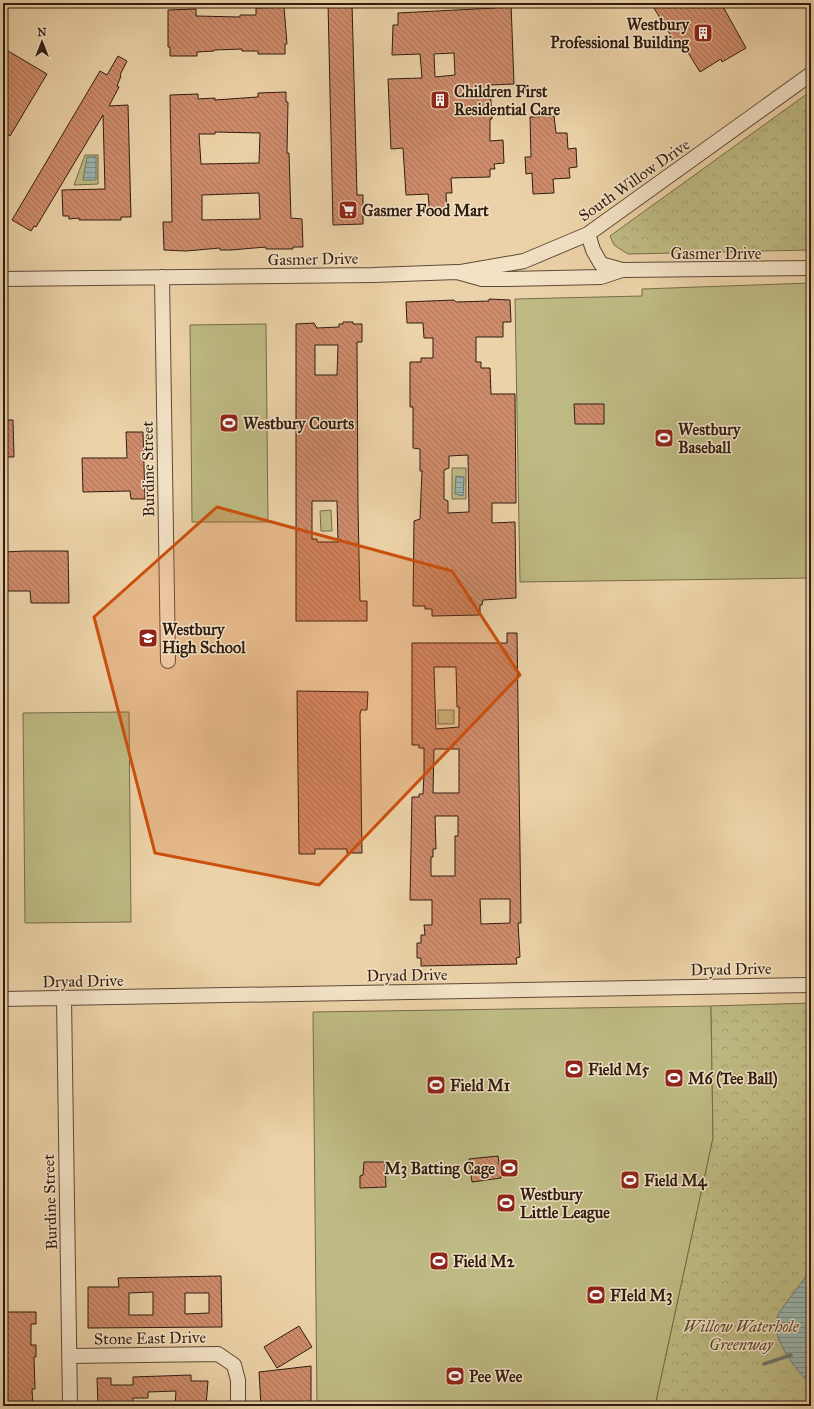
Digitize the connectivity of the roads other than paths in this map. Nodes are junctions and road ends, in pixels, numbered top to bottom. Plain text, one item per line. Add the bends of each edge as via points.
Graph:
1 (811, 74) edge
2 (588, 234) junction
3 (811, 268) edge
4 (622, 270) junction
5 (457, 272) junction
6 (162, 278) junction
7 (3, 279) edge
8 (168, 661) dead end
9 (811, 984) edge
10 (64, 998) junction
11 (3, 999) edge
12 (70, 1356) junction
13 (70, 1406) edge
14 (238, 1406) edge

1 - 2 street, South Willow Drive
2 - 4 street, Gasmer Drive via 601,264
2 - 5 street, South Willow Drive via 524,261
3 - 4 street, Gasmer Drive
4 - 5 street, Gasmer Drive via 601,277 497,279 482,279
5 - 6 street, Gasmer Drive
6 - 7 street, Gasmer Drive
6 - 8 street, Burdine Street
9 - 10 street, Dryad Drive
10 - 11 street, Dryad Drive
10 - 12 street, Burdine Street
12 - 13 street, Burdine Street
12 - 14 street, Stone East Drive via 218,1354 234,1364 238,1380

